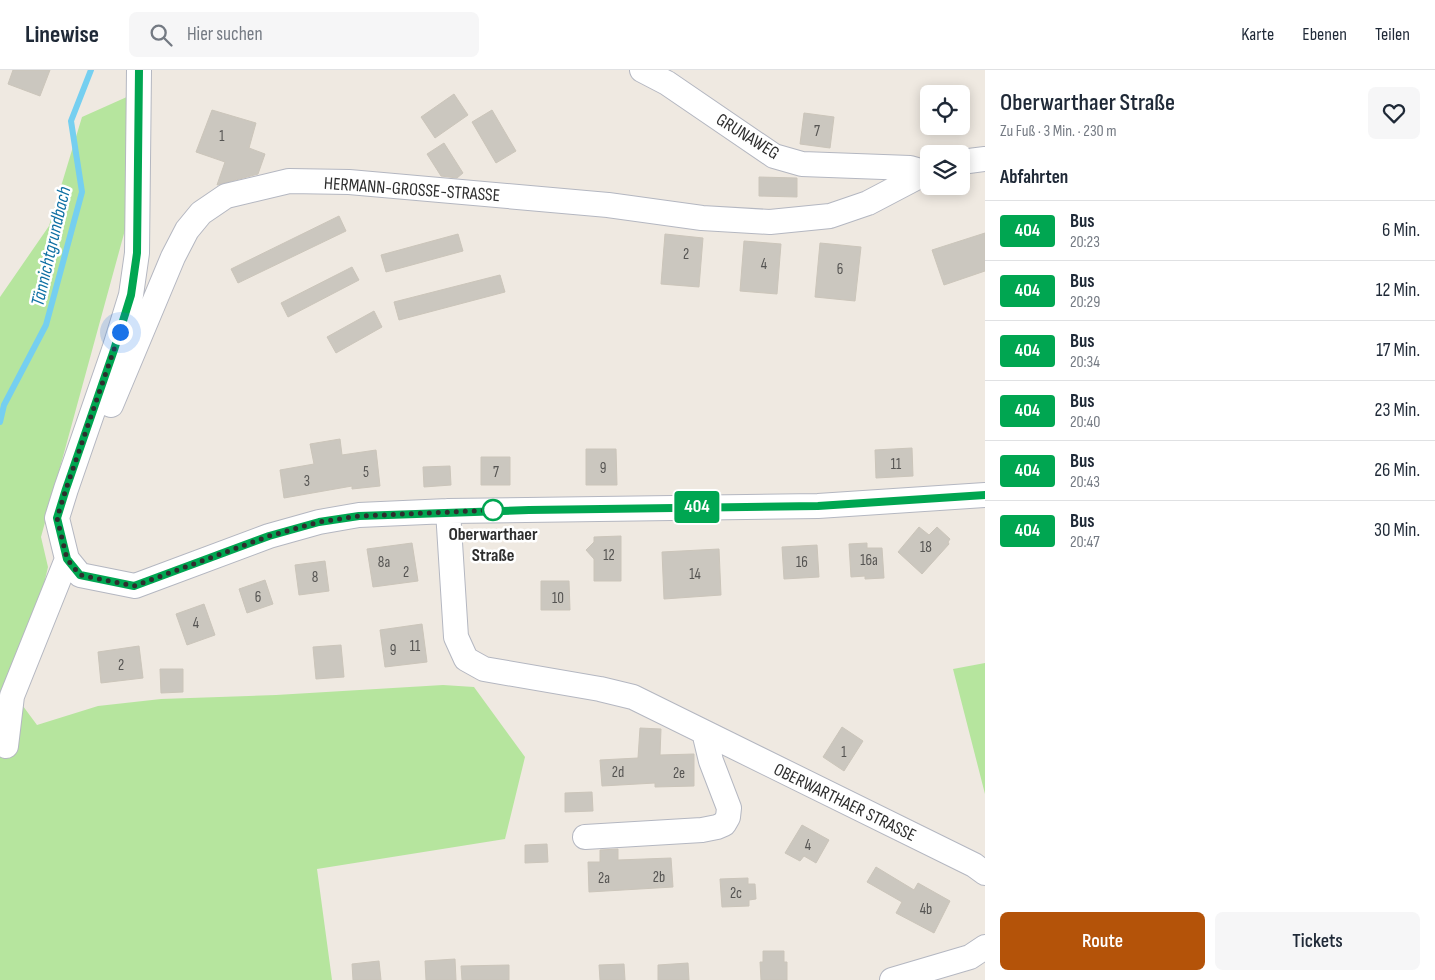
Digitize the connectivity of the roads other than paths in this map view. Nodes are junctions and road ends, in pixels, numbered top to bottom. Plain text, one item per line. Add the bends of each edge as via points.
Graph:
1 (139, 70) edge
2 (642, 70) edge
3 (985, 159) edge
4 (970, 161) edge
5 (920, 170) edge
6 (920, 174) edge
7 (66, 489) junction
8 (985, 495) edge
9 (448, 511) junction
10 (67, 559) junction
11 (704, 732) junction
12 (6, 746) dead end
13 (585, 837) dead end
14 (985, 874) edge
15 (985, 947) edge
16 (892, 980) edge

1 - 7 street via 137,253 131,295
2 - 5 street, GRUNAWEG via 667,82 774,156 802,164
3 - 4 street
6 - 7 street, HERMANN-GROSSE-STRASSE via 868,203 830,216 770,222 349,182 289,181 226,196 201,213 187,230 120,383 92,459
7 - 10 street via 57,518
8 - 9 street via 818,506
9 - 10 street via 359,516 319,522 269,536 134,586 80,575
9 - 11 street, OBERWARTHAER STRASSE via 456,637 466,660 484,669 632,697
10 - 12 street via 12,696
11 - 13 street via 729,808 724,824 702,830
11 - 14 street, OBERWARTHAER STRASSE via 974,865
15 - 16 street via 970,956

